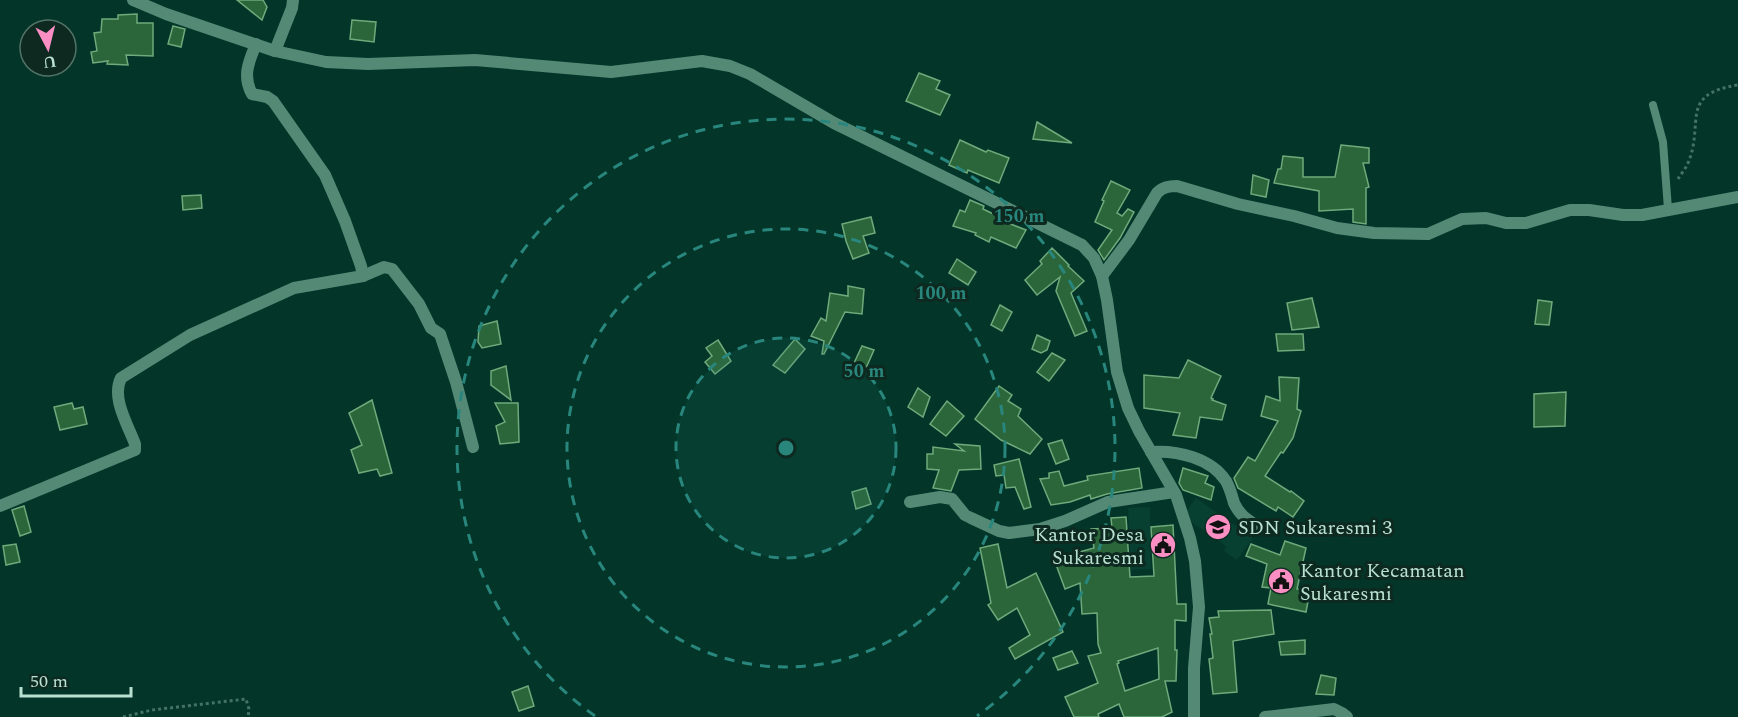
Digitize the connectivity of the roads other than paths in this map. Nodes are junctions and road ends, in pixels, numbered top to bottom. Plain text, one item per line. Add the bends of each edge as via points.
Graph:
1 (133, 0) edge
2 (293, 0) edge
3 (256, 44) junction
4 (275, 51) junction
5 (1653, 105) dead end
6 (1738, 197) edge
7 (1668, 209) junction
8 (363, 276) junction
9 (1102, 276) junction
10 (473, 447) dead end
11 (1151, 452) junction
12 (1174, 492) junction
13 (910, 502) dead end
14 (0, 506) edge
15 (1261, 528) dead end
16 (1194, 717) edge
17 (1265, 717) edge
18 (1347, 717) edge

1 - 3 street
2 - 4 street
3 - 4 street
3 - 8 street via 248,63 248,88 252,94 273,101 322,168
4 - 9 street via 326,62 368,64 475,60 611,72 702,61 730,66 834,123 1082,245 1094,258
5 - 7 lane via 1663,142
6 - 7 street
7 - 9 street via 1642,215 1570,210 1526,223 1462,219 1428,234 1374,233 1337,228 1168,186 1158,193
8 - 10 street via 384,267 392,269 419,304 430,328 441,334
8 - 14 street via 294,288 190,335 120,378 117,394 135,450
9 - 11 street via 1117,372 1128,408
11 - 12 street
11 - 15 street via 1179,454 1213,467 1226,482 1242,516
12 - 13 street via 1108,502 1040,529 1009,533 970,518 952,499 940,496
12 - 16 street via 1190,538 1199,607
17 - 18 street via 1334,709

